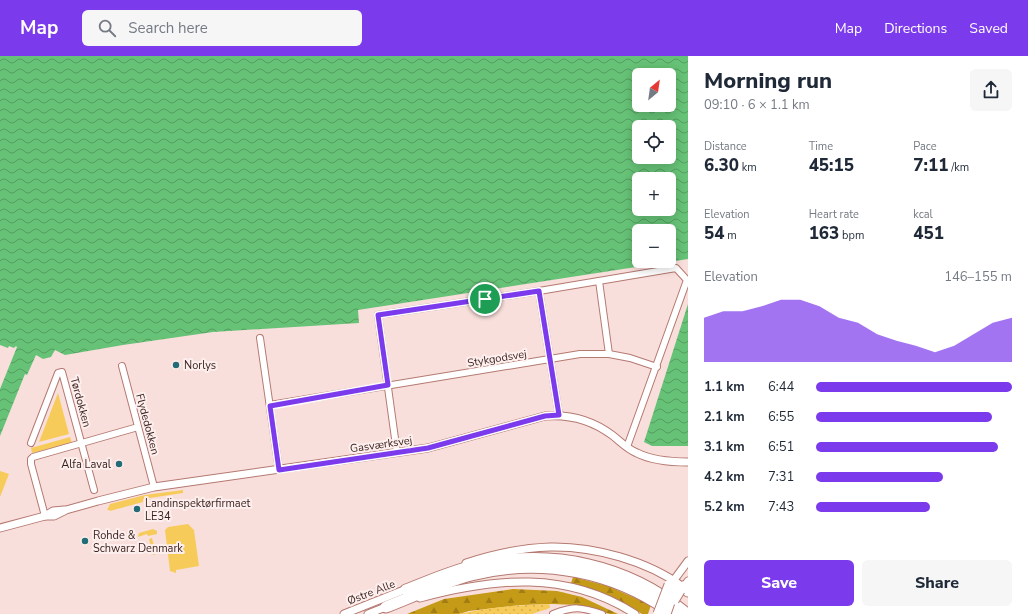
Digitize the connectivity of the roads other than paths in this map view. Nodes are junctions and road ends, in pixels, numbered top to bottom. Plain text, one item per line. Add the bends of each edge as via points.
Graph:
1 (599, 281) junction
2 (539, 291) junction
3 (260, 338) dead end
4 (609, 354) junction
5 (550, 360) junction
6 (122, 366) dead end
7 (657, 366) junction
8 (388, 385) junction
9 (270, 406) junction
10 (559, 415) junction
11 (138, 427) junction
12 (31, 443) dead end
13 (82, 443) junction
14 (627, 447) junction
15 (397, 452) junction
16 (688, 462) edge
17 (279, 470) junction
18 (154, 487) junction
19 (94, 490) dead end
20 (45, 516) junction
21 (0, 528) edge
22 (688, 561) edge
23 (672, 583) junction
24 (685, 588) edge
25 (406, 590) junction
26 (386, 607) junction
27 (344, 614) edge
28 (368, 614) edge
29 (553, 614) edge
30 (602, 614) edge
31 (635, 614) edge
32 (655, 614) edge
33 (659, 614) edge
34 (668, 614) edge
35 (673, 614) edge
36 (687, 614) edge

1 - 2 street
1 - 4 street
1 - 7 street via 676,268 687,280
2 - 5 street
2 - 8 street via 378,315
3 - 9 street
4 - 5 street, Stykgodsvej via 580,354
4 - 7 street, Stykgodsvej
5 - 8 street, Stykgodsvej
5 - 10 street
6 - 11 street, Flydedokken
7 - 14 street
8 - 9 street
8 - 15 street
9 - 17 street
10 - 14 street, Gasværksvej via 598,426
10 - 15 street, Gasværksvej via 545,416 428,448
11 - 13 street
11 - 18 street, Flydedokken
12 - 13 street, Tørdokken via 58,373 62,372
13 - 19 street, Tørdokken
13 - 20 street via 31,459
14 - 16 street, Gasværksvej via 650,457
15 - 17 street, Gasværksvej
17 - 18 street, Gasværksvej
18 - 20 street, Gasværksvej via 66,510 53,511
20 - 21 street, Gasværksvej
22 - 23 street
23 - 24 street, Østre Alle
23 - 25 street, Østre Alle via 654,570 614,556 551,547 483,557 446,570
23 - 32 street, bridge
23 - 33 highway, bridge
23 - 34 street, bridge via 676,588
24 - 34 street, bridge
25 - 27 street, Østre Alle
25 - 36 highway via 455,571 485,563 519,559 556,559 612,572 644,586
26 - 28 street, Østre Alle
26 - 31 street, Østre Alle via 454,589 528,581 590,591
26 - 35 highway via 471,575 541,567 576,571 610,580 642,594
29 - 30 street via 574,608 584,608

